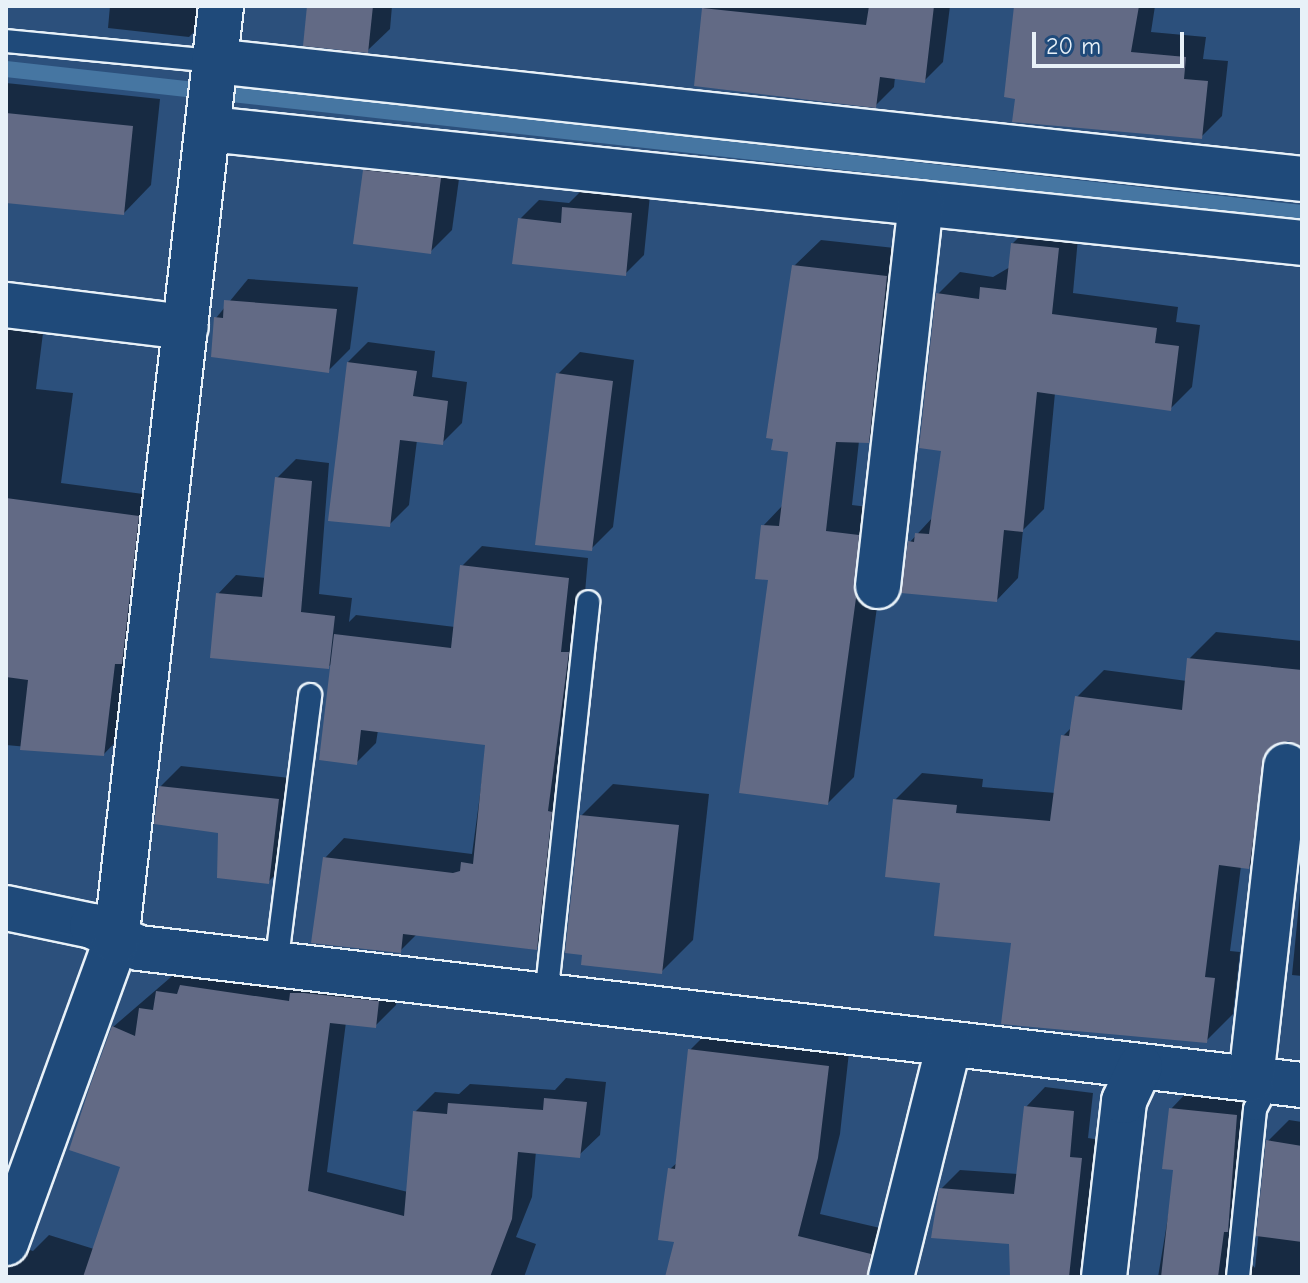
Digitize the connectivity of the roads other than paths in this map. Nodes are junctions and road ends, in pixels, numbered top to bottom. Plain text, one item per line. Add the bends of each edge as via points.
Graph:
1 (221, 6) edge
2 (6, 41) edge
3 (212, 94) junction
4 (1302, 179) edge
5 (921, 203) junction
6 (1302, 243) edge
7 (6, 305) edge
8 (186, 327) junction
9 (878, 586) dead end
10 (588, 602) dead end
11 (310, 695) dead end
12 (1286, 766) dead end
13 (6, 908) edge
14 (116, 941) junction
15 (276, 966) junction
16 (546, 998) junction
17 (949, 1044) junction
18 (1140, 1066) junction
19 (1274, 1082) edge
20 (6, 1243) edge
21 (891, 1277) edge
22 (1104, 1277) edge
23 (1238, 1277) edge

1 - 3 street
2 - 3 lane
3 - 4 street
3 - 5 street
3 - 8 street
5 - 6 street
5 - 9 street
7 - 8 street
8 - 14 street
10 - 16 lane
11 - 15 lane
12 - 19 street
13 - 14 street via 92,926
14 - 15 street
14 - 20 street
15 - 16 street
16 - 17 street
17 - 18 street
17 - 21 street
18 - 19 street
18 - 22 street via 1124,1101
19 - 23 lane via 1255,1109

